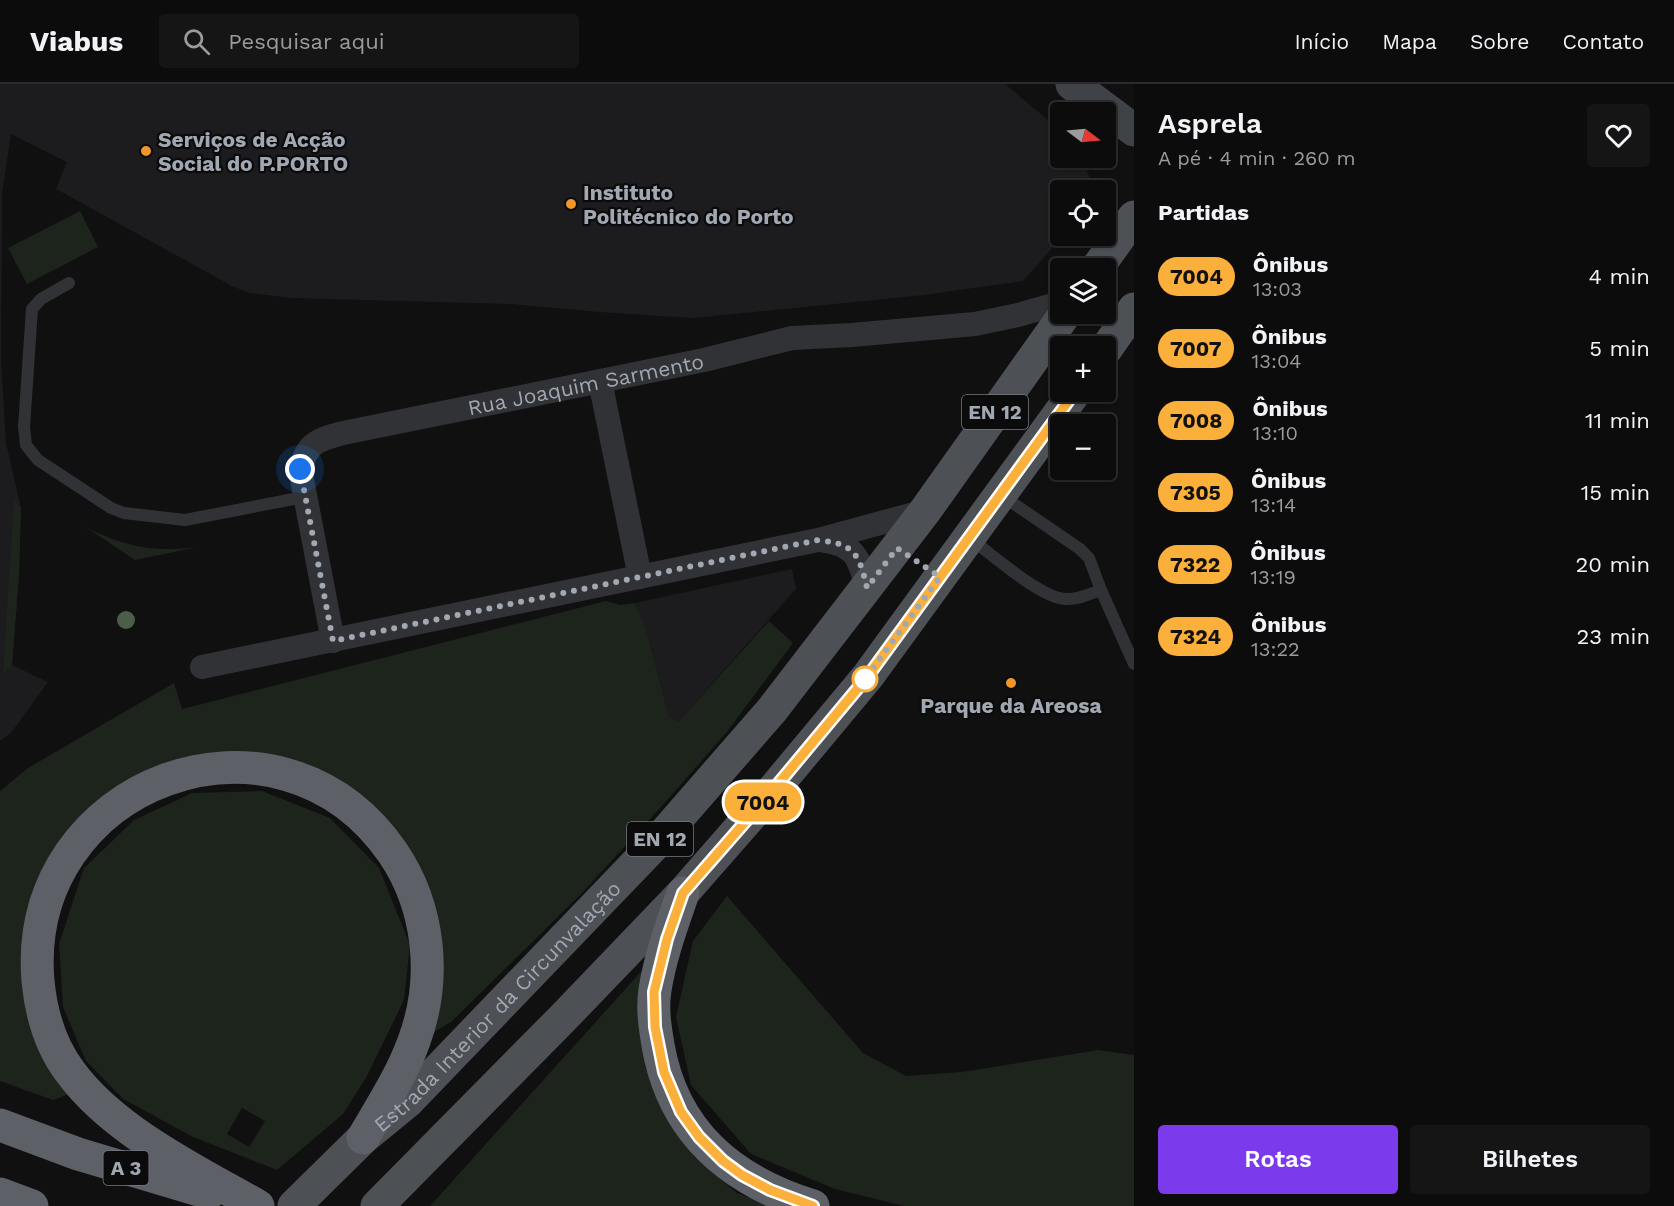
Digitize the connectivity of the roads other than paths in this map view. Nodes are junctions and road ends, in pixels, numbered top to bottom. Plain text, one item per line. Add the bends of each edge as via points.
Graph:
1 (1072, 84) edge
2 (1132, 127) edge
3 (1134, 217) edge
4 (1104, 258) edge
5 (69, 283) dead end
6 (1050, 306) edge
7 (1134, 309) edge
8 (1058, 324) edge
9 (1115, 336) edge
10 (600, 381) junction
11 (1068, 402) edge
12 (1001, 495) junction
13 (304, 497) junction
14 (926, 509) junction
15 (970, 538) junction
16 (818, 540) junction
17 (897, 548) junction
18 (640, 577) junction
19 (940, 577) junction
20 (867, 588) junction
21 (1101, 590) junction
22 (333, 641) junction
23 (1134, 664) edge
24 (202, 667) dead end
25 (683, 893) junction
26 (0, 1125) edge
27 (363, 1138) junction
28 (0, 1194) edge
29 (32, 1206) edge
30 (254, 1206) edge
31 (258, 1206) edge
32 (294, 1206) edge
33 (377, 1206) edge
34 (813, 1206) edge

1 - 2 main road
3 - 4 main road
5 - 13 lane via 41,299 32,309 24,427 26,446 38,460 111,508 171,520
6 - 10 street, Rua Joaquim Sarmento via 975,324 792,338
7 - 9 main road
8 - 14 main road, Estrada Interior da Circunvalação / EN 12
10 - 13 street, Rua Joaquim Sarmento via 317,440 305,453 300,469
10 - 18 street
11 - 12 main road, EN 12
12 - 15 main road, EN 12
12 - 21 lane via 1080,549 1089,558
13 - 22 street, Rua Joaquim Sarmento
14 - 15 main road
14 - 16 street
14 - 17 main road, Estrada Interior da Circunvalação / EN 12
15 - 19 main road, EN 12
15 - 21 lane via 1054,597 1073,599
16 - 18 street
16 - 20 street via 837,542 852,550 859,559
17 - 19 main road
17 - 20 main road, Estrada Interior da Circunvalação / EN 12
18 - 22 street
19 - 25 main road, EN 12 via 868,676
20 - 27 main road, Estrada Interior da Circunvalação / EN 12 via 772,710 657,842 407,1102
21 - 23 lane
22 - 24 street
25 - 33 main road, EN 12
25 - 34 highway via 654,992 655,1027 669,1086 699,1137 723,1161 770,1190
26 - 30 highway, A 3 via 78,1154
27 - 31 highway via 414,1041 424,1002 426,938 420,910 400,863 350,806 327,791 279,771 232,766 204,770 134,794 97,822 76,847 57,874 46,903 37,967 47,1026 70,1072 105,1109 183,1164
27 - 32 main road, Estrada Interior da Circunvalação / EN 12
28 - 29 highway

